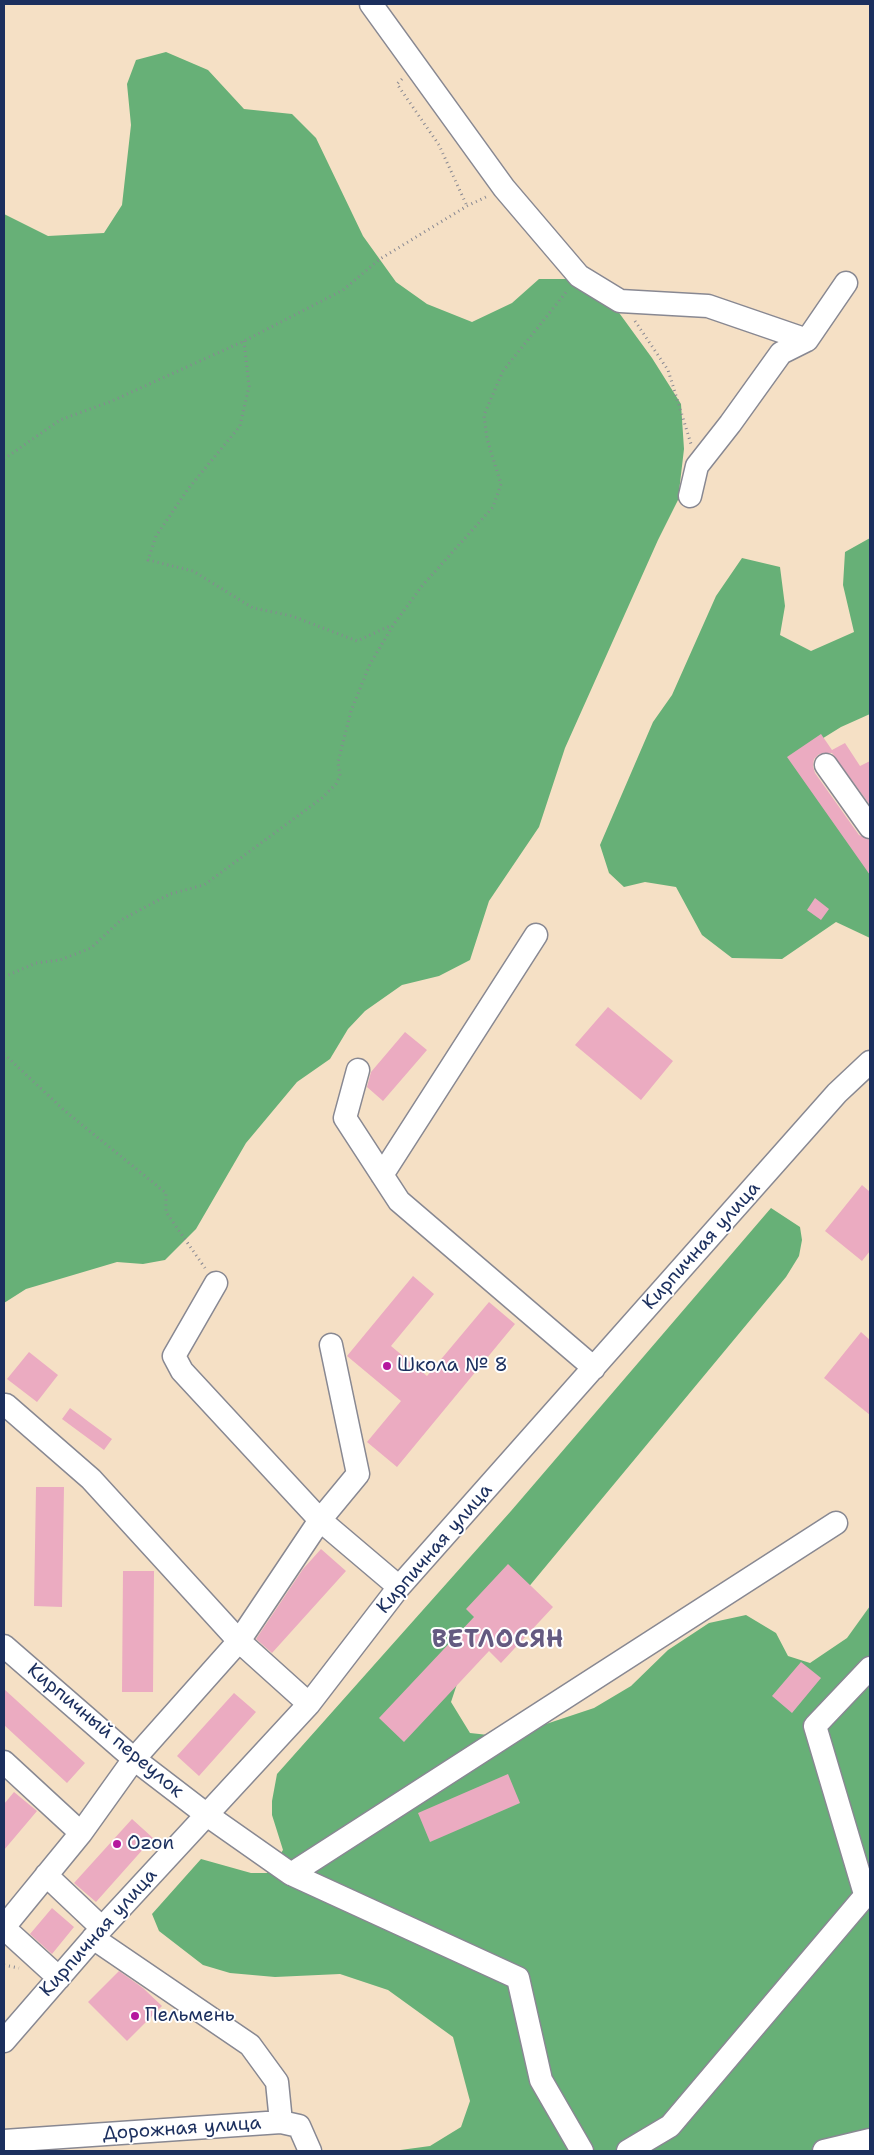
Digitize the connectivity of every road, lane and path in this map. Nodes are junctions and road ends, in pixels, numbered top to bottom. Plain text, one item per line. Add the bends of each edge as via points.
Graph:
1 (371, 4) edge
2 (416, 68) junction
3 (504, 188) junction
4 (467, 206) junction
5 (579, 276) junction
6 (846, 283) dead end
7 (620, 301) junction
8 (807, 340) junction
9 (244, 341) junction
10 (4, 459) edge
11 (697, 466) junction
12 (690, 496) dead end
13 (394, 624) junction
14 (826, 765) dead end
15 (870, 828) edge
16 (536, 934) dead end
17 (4, 977) edge
18 (4, 1054) edge
19 (870, 1062) edge
20 (358, 1070) dead end
21 (382, 1175) junction
22 (216, 1283) joint
23 (330, 1345) dead end
24 (594, 1368) junction
25 (6, 1405) dead end
26 (320, 1520) junction
27 (836, 1523) dead end
28 (399, 1588) junction
29 (239, 1641) junction
30 (4, 1646) edge
31 (870, 1668) edge
32 (309, 1704) junction
33 (134, 1760) junction
34 (4, 1762) edge
35 (207, 1815) junction
36 (81, 1833) junction
37 (291, 1874) junction
38 (46, 1875) junction
39 (868, 1892) edge
40 (4, 1928) edge
41 (98, 1933) junction
42 (59, 1978) junction
43 (4, 2041) edge
44 (290, 2124) junction
45 (870, 2140) edge
46 (4, 2141) edge
47 (310, 2151) edge
48 (582, 2151) edge
49 (628, 2151) edge
50 (824, 2151) edge

1 - 2 street
2 - 3 street
2 - 4 path via 397,84 440,145
3 - 4 path
3 - 5 street
4 - 9 path via 380,259 343,290
5 - 7 street
5 - 13 path via 503,371 484,415 487,440 501,484 493,507 422,586
6 - 8 street
7 - 8 street via 708,306
7 - 11 path via 668,370 687,424
8 - 11 street via 781,353
9 - 10 path via 112,401 60,420
9 - 13 path via 249,386 240,426 188,489 156,536 148,560 193,571 253,608 292,616 357,641
11 - 12 street
13 - 17 path via 370,664 350,711 338,762 340,776 322,798 204,884 170,894 121,920 91,948 60,960 36,963
14 - 15 street
16 - 21 street
18 - 22 path via 64,1111 166,1193 166,1212
19 - 24 street, Кирпичная улица via 837,1094
20 - 21 street via 345,1118
21 - 24 street via 399,1201
22 - 26 street via 174,1356 182,1371
23 - 26 street via 358,1474
24 - 28 street, Кирпичная улица
25 - 29 street via 91,1479
26 - 28 street
26 - 29 street
27 - 37 street
28 - 32 street, Кирпичная улица
29 - 32 street
29 - 33 street
30 - 33 street, Кирпичный переулок
31 - 39 street via 815,1726
32 - 35 street, Кирпичная улица
33 - 35 street, Кирпичный переулок
33 - 36 street
34 - 36 street
35 - 37 street, Кирпичный переулок
35 - 41 street, Кирпичная улица
36 - 38 street
37 - 48 street, Кирпичный переулок via 518,1978 541,2080
38 - 40 street
38 - 41 street
39 - 49 street via 670,2126
40 - 42 street
41 - 42 street, Кирпичная улица
41 - 44 street via 250,2045 277,2082
42 - 43 street, Кирпичная улица
44 - 46 street, Дорожная улица
44 - 47 street
45 - 50 street

